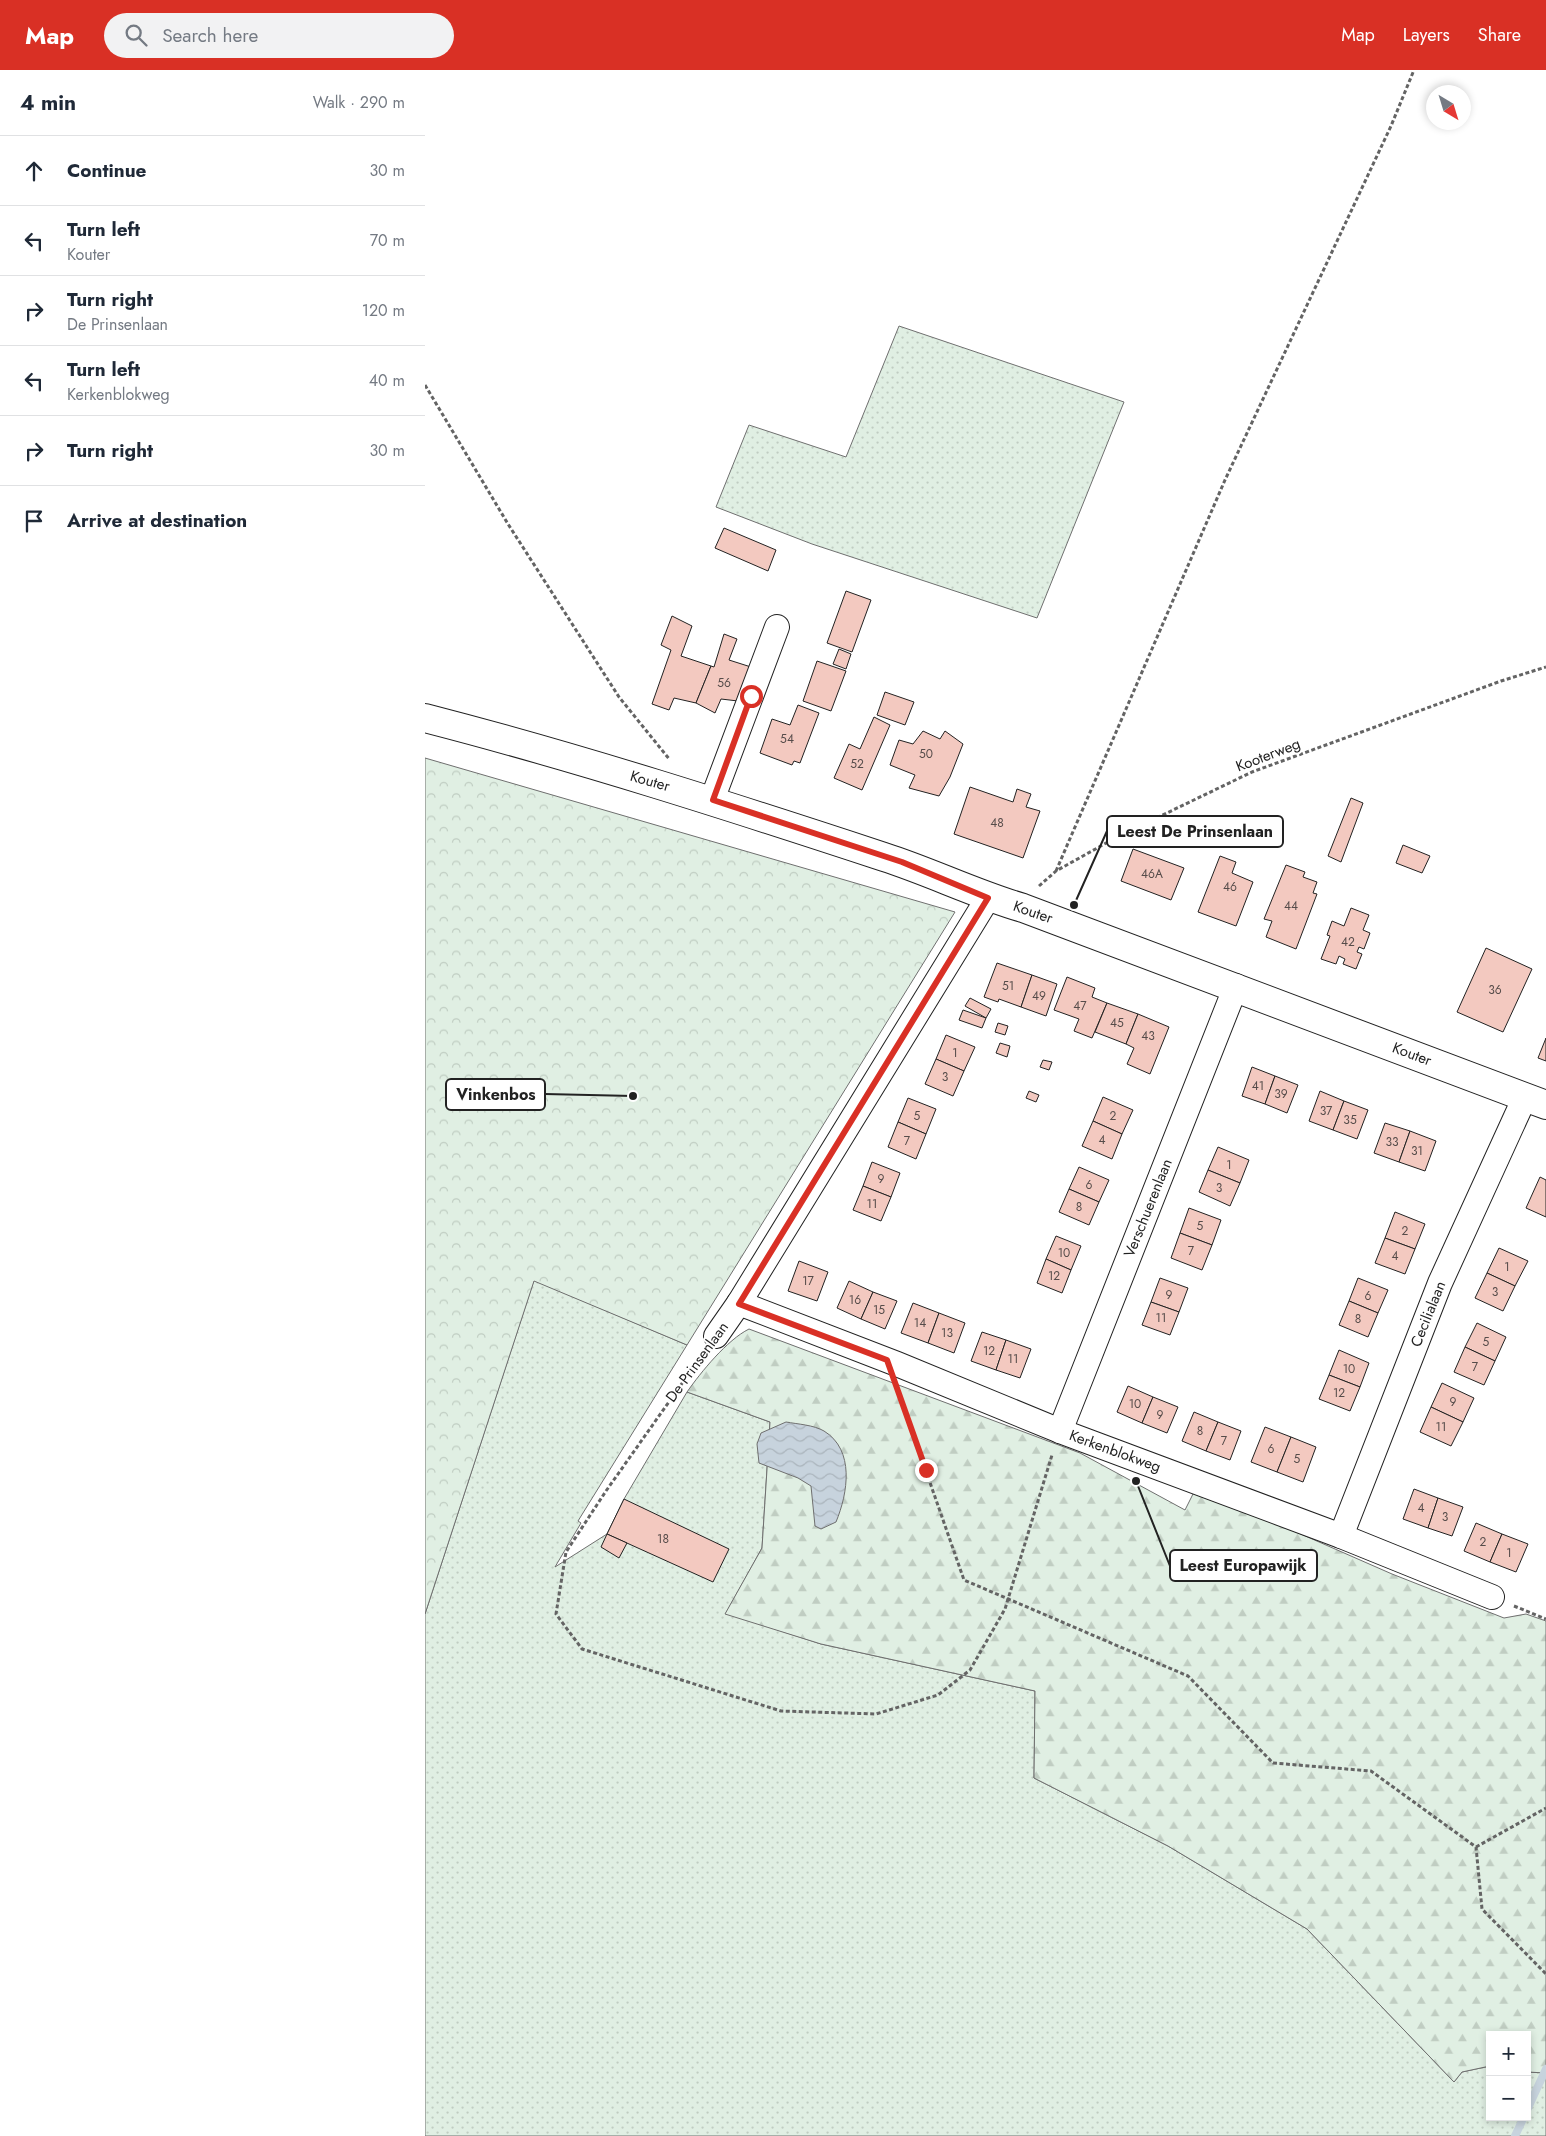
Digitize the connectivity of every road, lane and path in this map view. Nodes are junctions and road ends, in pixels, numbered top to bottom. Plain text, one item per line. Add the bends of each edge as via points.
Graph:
1 (1414, 70) edge
2 (425, 385) edge
3 (777, 627) dead end
4 (1546, 667) edge
5 (425, 718) edge
6 (704, 797) junction
7 (1056, 871) junction
8 (988, 898) junction
9 (1023, 908) junction
10 (1235, 986) junction
11 (1536, 1101) edge
12 (739, 1304) junction
13 (716, 1336) joint
14 (887, 1360) junction
15 (1060, 1431) junction
16 (1341, 1536) junction
17 (1492, 1596) joint
18 (1007, 1599) junction
19 (1546, 1619) edge
20 (1546, 1808) edge
21 (1475, 1847) junction
22 (1546, 1974) edge

1 - 7 path via 1391,126 1225,480
2 - 6 path via 614,689
3 - 6 street
4 - 7 path, Kooterweg via 1252,772 1117,837
5 - 6 street, Kouter
6 - 8 street, Kouter via 902,862
7 - 9 path, Kooterweg
8 - 9 street, Kouter
8 - 12 street, De Prinsenlaan
9 - 10 street, Kouter
10 - 11 street, Kouter
10 - 15 street, Verschuerenlaan
11 - 16 street, Cecilialaan via 1440,1283
12 - 13 street, De Prinsenlaan
12 - 14 street, Kerkenblokweg
13 - 18 path, De Prinsenlaan via 566,1552 556,1614 582,1649 781,1711 876,1714 938,1695 970,1670
14 - 15 street, Kerkenblokweg
14 - 18 path via 964,1580
15 - 16 street, Kerkenblokweg
15 - 18 path, De Prinsenlaan
16 - 17 street, Kerkenblokweg
17 - 19 path
18 - 21 path via 1188,1676 1273,1763 1371,1771
20 - 21 path
21 - 22 path via 1482,1908

